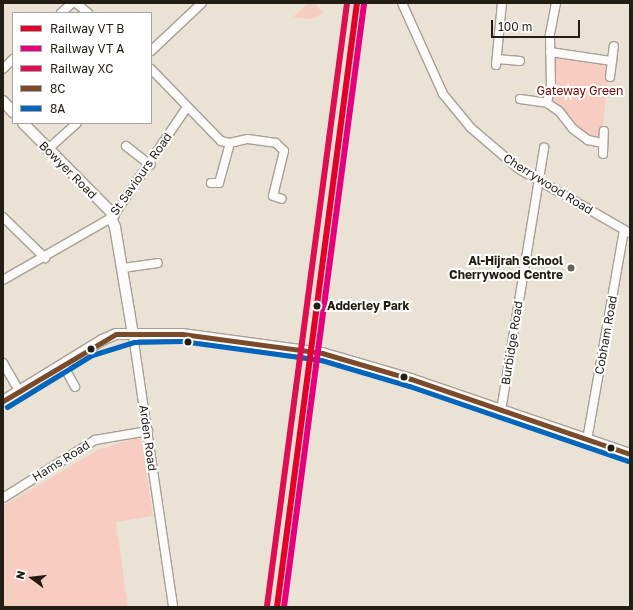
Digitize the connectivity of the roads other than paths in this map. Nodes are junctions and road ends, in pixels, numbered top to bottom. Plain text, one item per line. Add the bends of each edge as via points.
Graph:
1 (72, 3) edge
2 (76, 3) edge
3 (202, 3) edge
4 (402, 3) edge
5 (502, 3) edge
6 (556, 3) edge
7 (62, 12) edge
8 (87, 12) edge
9 (614, 46) dead end
10 (152, 50) edge
11 (550, 52) junction
12 (12, 60) edge
13 (520, 61) dead end
14 (612, 61) junction
15 (3, 69) edge
16 (152, 70) edge
17 (610, 77) dead end
18 (520, 99) dead end
19 (3, 101) edge
20 (547, 103) junction
21 (188, 107) junction
22 (12, 111) edge
23 (24, 124) edge
24 (76, 124) edge
25 (604, 131) dead end
26 (230, 143) junction
27 (602, 143) junction
28 (126, 146) dead end
29 (544, 147) dead end
30 (47, 150) junction
31 (603, 154) dead end
32 (150, 165) junction
33 (539, 180) junction
34 (211, 183) dead end
35 (282, 198) dead end
36 (3, 217) edge
37 (112, 217) junction
38 (627, 232) edge
39 (45, 258) junction
40 (158, 263) dead end
41 (123, 268) junction
42 (3, 280) edge
43 (133, 335) junction
44 (3, 363) edge
45 (63, 365) junction
46 (79, 376) dead end
47 (19, 391) junction
48 (3, 401) edge
49 (501, 411) junction
50 (148, 431) junction
51 (588, 440) junction
52 (630, 454) edge
53 (3, 498) edge
54 (173, 607) edge

1 - 7 street
2 - 8 street
3 - 10 street
4 - 33 street, Cherrywood Road via 432,71 456,111 486,144
5 - 13 street via 496,62
6 - 11 street
9 - 14 street
11 - 14 street
11 - 20 street via 551,86
12 - 15 street
14 - 17 street
16 - 21 street
18 - 20 street
19 - 22 main road
20 - 27 street via 559,111 573,129 588,140
21 - 26 street via 211,134 221,142
21 - 32 street, St Saviours Road
23 - 30 main road, Bowyer Road
24 - 30 street
25 - 27 street
26 - 34 street via 219,183
26 - 35 street via 248,139 276,143 284,151 273,196
27 - 31 street
28 - 32 street
29 - 33 street, Burbidge Road
30 - 37 main road, Bowyer Road
32 - 37 street, St Saviours Road
33 - 38 street, Cherrywood Road
33 - 49 street, Burbidge Road
36 - 39 street
37 - 39 street, St Saviours Road
37 - 41 main road, Arden Road
38 - 51 street, Cobham Road
39 - 42 street, St Saviours Road
40 - 41 street
41 - 43 main road, Arden Road
43 - 45 main road via 89,348
43 - 49 main road via 182,334 322,353 411,379
43 - 50 street, Arden Road
44 - 47 street
45 - 46 street via 73,383
45 - 47 main road
47 - 48 main road
49 - 51 main road
50 - 53 street, Hams Road via 95,440
50 - 54 street, Arden Road
51 - 52 main road

